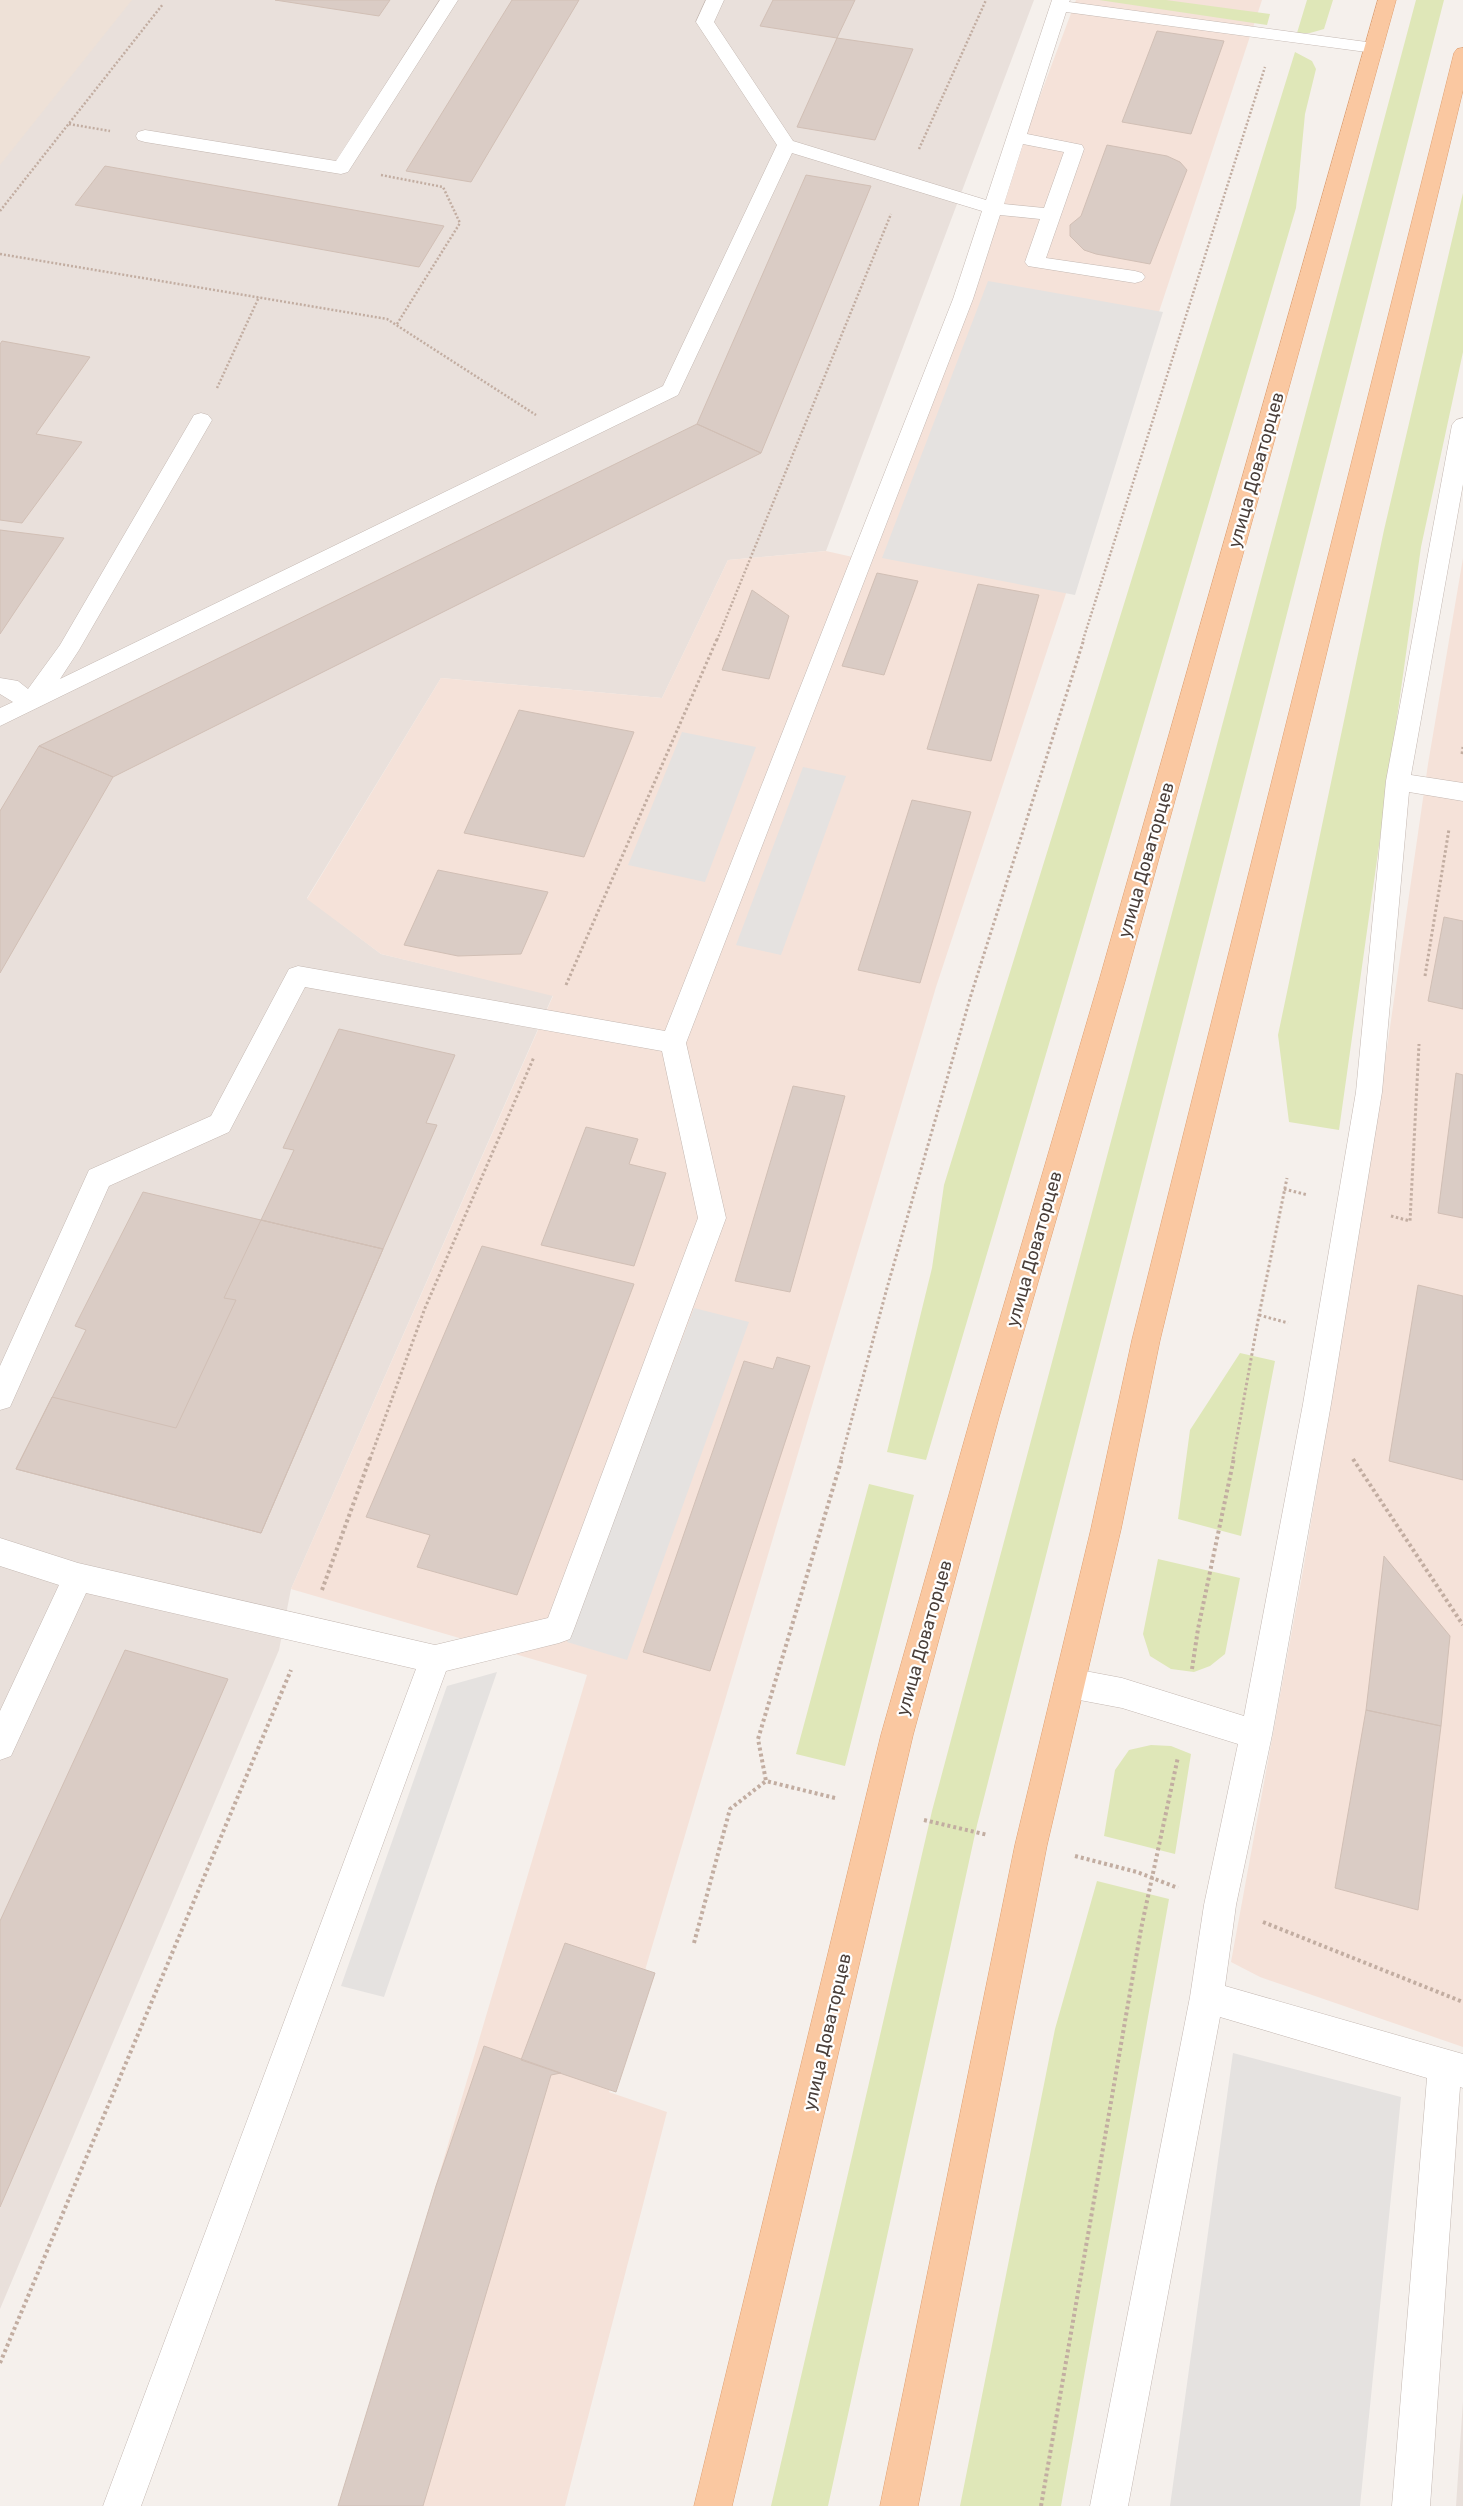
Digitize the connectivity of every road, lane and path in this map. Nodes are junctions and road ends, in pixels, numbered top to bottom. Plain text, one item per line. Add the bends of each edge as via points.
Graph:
1 (449, 0) edge
2 (715, 0) edge
3 (986, 0) edge
4 (1387, 0) edge
5 (1060, 3) edge
6 (163, 4) dead end
7 (1275, 34) junction
8 (1374, 48) junction
9 (1463, 54) edge
10 (146, 136) dead end
11 (1016, 137) junction
12 (786, 145) junction
13 (341, 168) junction
14 (905, 180) junction
15 (992, 208) junction
16 (0, 211) edge
17 (1051, 215) junction
18 (0, 254) edge
19 (1135, 277) dead end
20 (258, 298) junction
21 (398, 324) junction
22 (542, 419) dead end
23 (201, 420) joint
24 (1463, 424) edge
25 (0, 686) edge
26 (31, 703) junction
27 (0, 718) edge
28 (1463, 747) edge
29 (1398, 781) junction
30 (1459, 792) edge
31 (1424, 980) dead end
32 (565, 988) dead end
33 (1419, 1038) dead end
34 (674, 1043) junction
35 (537, 1052) dead end
36 (1287, 1178) dead end
37 (1350, 1206) junction
38 (0, 1398) edge
39 (1317, 1404) junction
40 (0, 1552) edge
41 (78, 1577) junction
42 (1463, 1625) edge
43 (307, 1630) junction
44 (435, 1659) junction
45 (1069, 1683) junction
46 (1185, 1714) junction
47 (1256, 1735) junction
48 (0, 1745) edge
49 (766, 1781) junction
50 (880, 1810) junction
51 (1031, 1845) junction
52 (1152, 1877) junction
53 (1220, 1905) junction
54 (694, 1943) dead end
55 (1207, 1997) junction
56 (1463, 2002) edge
57 (1454, 2069) edge
58 (0, 2363) edge
59 (122, 2506) edge
60 (713, 2506) edge
61 (899, 2506) edge
62 (1041, 2506) edge
63 (1109, 2506) edge
64 (1411, 2506) edge

1 - 13 street
2 - 12 street via 705,22
3 - 14 path
4 - 8 main road, улица Доваторцев
5 - 7 street
5 - 11 street
6 - 16 path
7 - 8 street
7 - 49 path via 971,994 887,1288 842,1460 758,1739
8 - 50 main road, улица Доваторцев via 1110,989 985,1417 897,1735
9 - 45 main road via 1146,1340
10 - 13 street
11 - 15 street
11 - 17 street via 1075,149
12 - 14 street
12 - 26 street via 671,390
13 - 21 path via 443,187 460,223
14 - 15 street
14 - 32 path via 708,662
15 - 17 street
15 - 34 street via 963,299
17 - 19 street via 1036,262
18 - 20 path
20 - 21 path via 387,319
20 - 23 path
21 - 22 path
23 - 26 street via 68,650
24 - 29 street
25 - 26 street via 10,687
26 - 27 street
28 - 30 path
29 - 30 street
29 - 37 street via 1369,1092
30 - 31 path
33 - 37 path via 1410,1221
34 - 38 street via 298,976 220,1124 98,1178
34 - 44 street via 712,1218 559,1628
35 - 43 path via 425,1308
36 - 46 path via 1226,1502 1198,1630
37 - 39 street
39 - 42 path
39 - 47 street
40 - 41 street
41 - 43 street
41 - 48 street
43 - 44 street
43 - 58 path
44 - 59 street
45 - 46 street via 1122,1693
45 - 51 main road
46 - 47 street
46 - 52 path
47 - 53 street
49 - 50 path
49 - 54 path via 730,1810
50 - 51 path
50 - 60 main road, улица Доваторцев
51 - 52 path
51 - 61 main road
52 - 53 path
52 - 62 path
53 - 55 street
53 - 56 path
55 - 57 street
55 - 63 street
57 - 64 street

